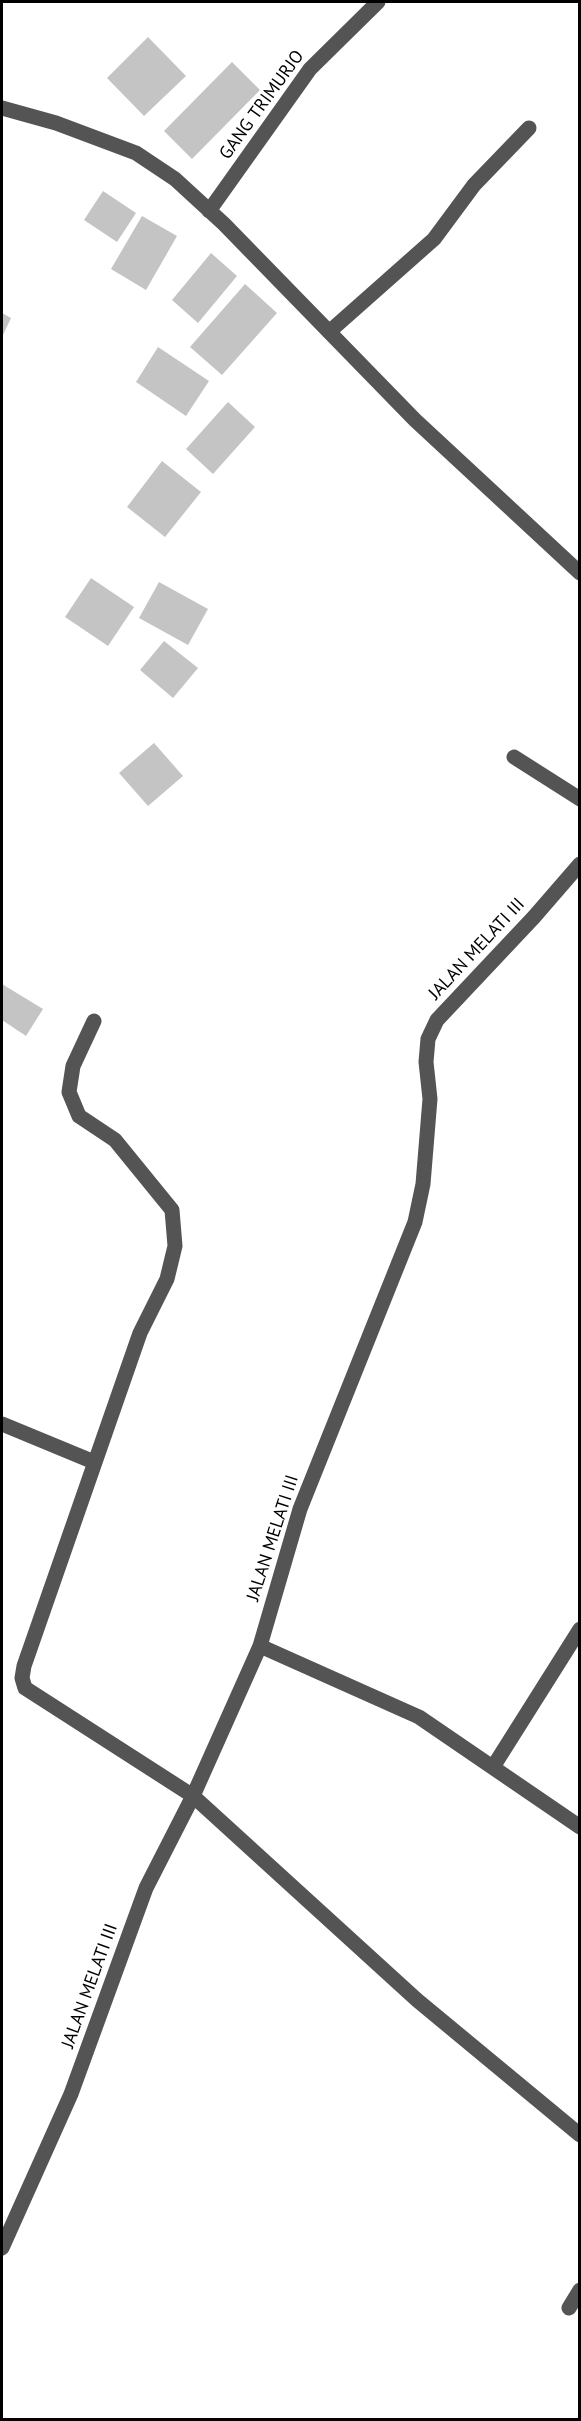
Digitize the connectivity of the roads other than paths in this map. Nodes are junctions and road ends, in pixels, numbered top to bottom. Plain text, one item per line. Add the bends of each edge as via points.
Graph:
1 (378, 2) edge
2 (3, 109) edge
3 (529, 128) dead end
4 (209, 211) junction
5 (329, 332) junction
6 (579, 573) edge
7 (514, 757) dead end
8 (579, 799) edge
9 (579, 864) edge
10 (94, 1021) dead end
11 (2, 1424) edge
12 (94, 1462) junction
13 (579, 1629) edge
14 (260, 1646) junction
15 (493, 1767) junction
16 (193, 1796) junction
17 (579, 1827) edge
18 (579, 2135) edge
19 (2, 2248) edge
20 (579, 2290) edge
21 (569, 2308) dead end

1 - 4 street, GANG TRIMURJO via 310,69
2 - 4 street via 56,123 136,153 175,179
3 - 5 street via 474,185 434,239
4 - 5 street
5 - 6 street via 415,420
7 - 8 street
9 - 14 street, JALAN MELATI III via 436,1020 428,1039 430,1099 423,1184 415,1222 300,1509
10 - 12 street via 73,1066 69,1092 79,1116 115,1140 172,1210 175,1246 167,1279 140,1333
11 - 12 street
12 - 16 street via 22,1678 25,1688
13 - 15 street
14 - 15 street via 419,1717
14 - 16 street, JALAN MELATI III
15 - 17 street
16 - 18 street via 417,2000
16 - 19 street, JALAN MELATI III via 146,1888 71,2094
20 - 21 street

